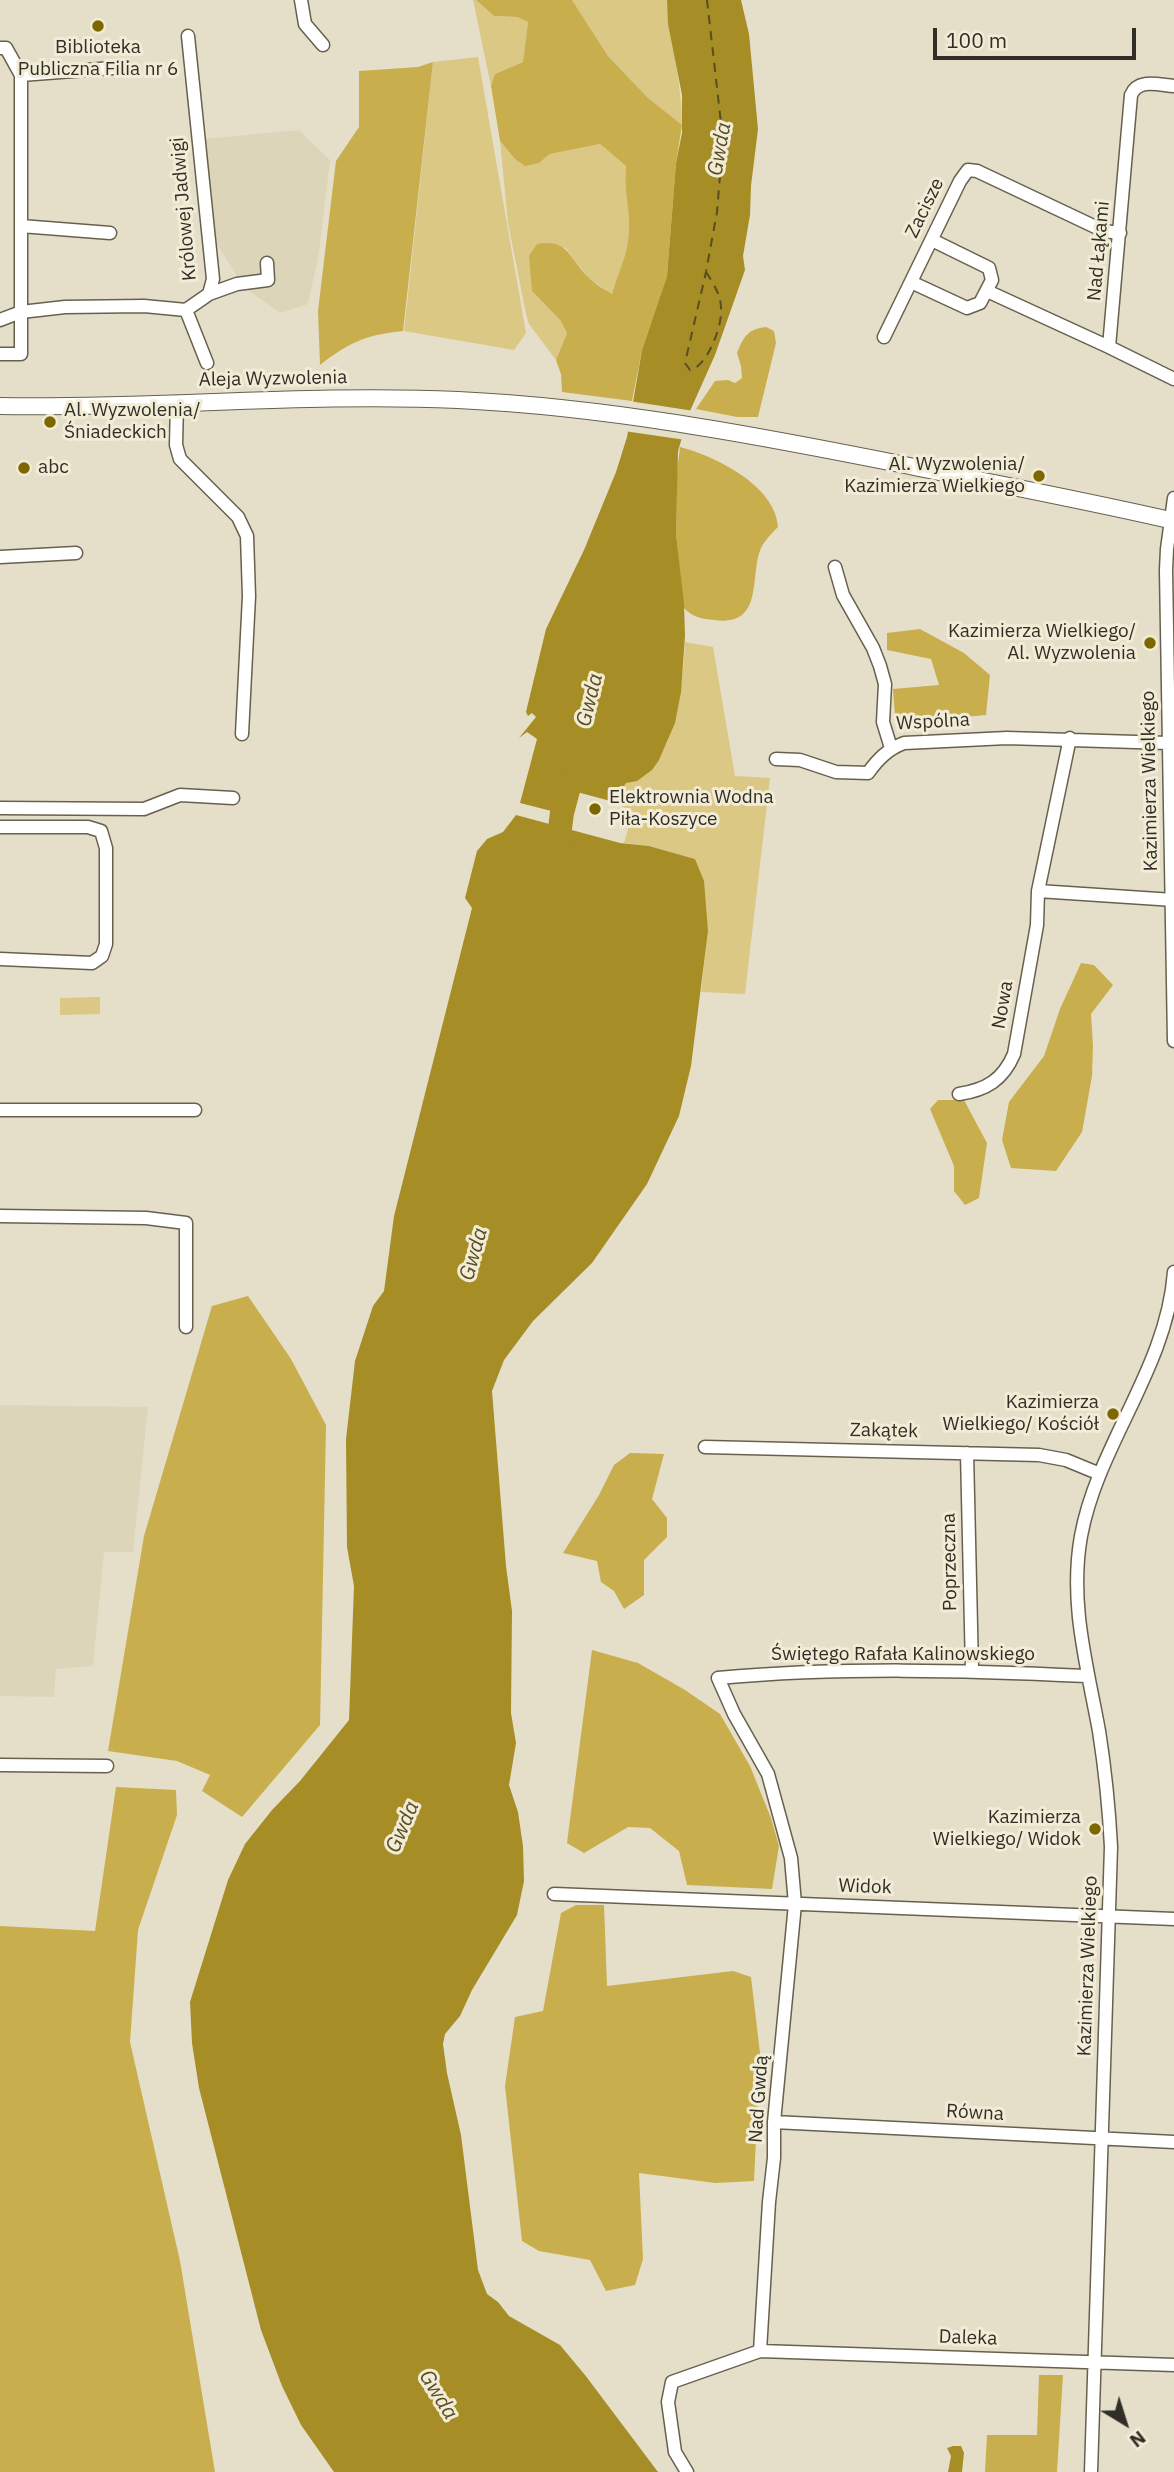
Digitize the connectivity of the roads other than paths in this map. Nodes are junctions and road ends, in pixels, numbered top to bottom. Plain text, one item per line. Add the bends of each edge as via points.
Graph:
1 (301, 0) edge
2 (188, 36) dead end
3 (323, 45) dead end
4 (0, 48) edge
5 (126, 67) dead end
6 (21, 75) junction
7 (1174, 86) edge
8 (20, 226) junction
9 (110, 233) dead end
10 (1120, 233) junction
11 (932, 240) junction
12 (267, 263) dead end
13 (911, 282) junction
14 (987, 290) junction
15 (209, 294) junction
16 (187, 310) junction
17 (21, 312) junction
18 (0, 320) edge
19 (884, 337) dead end
20 (1109, 347) junction
21 (0, 354) edge
22 (207, 363) dead end
23 (1174, 379) edge
24 (177, 402) junction
25 (0, 406) edge
26 (1174, 498) edge
27 (1172, 520) edge
28 (76, 553) dead end
29 (0, 557) edge
30 (835, 567) dead end
31 (242, 734) dead end
32 (1070, 738) junction
33 (1168, 743) junction
34 (891, 748) junction
35 (776, 759) dead end
36 (233, 798) dead end
37 (0, 808) edge
38 (0, 827) edge
39 (1038, 891) junction
40 (1173, 900) edge
41 (0, 959) edge
42 (1174, 1041) edge
43 (959, 1094) dead end
44 (0, 1110) edge
45 (194, 1110) dead end
46 (0, 1216) edge
47 (1174, 1272) edge
48 (1174, 1280) edge
49 (186, 1327) dead end
50 (705, 1447) dead end
51 (967, 1453) junction
52 (1101, 1474) junction
53 (972, 1670) junction
54 (1087, 1676) junction
55 (718, 1678) joint
56 (0, 1765) edge
57 (107, 1766) dead end
58 (554, 1894) dead end
59 (795, 1904) junction
60 (1110, 1916) junction
61 (1174, 1919) edge
62 (774, 2122) junction
63 (1102, 2139) junction
64 (1174, 2142) edge
65 (760, 2351) junction
66 (1094, 2361) junction
67 (1174, 2365) edge
68 (687, 2472) edge
69 (1091, 2472) edge

1 - 3 street via 305,24
2 - 15 street, Królowej Jadwigi via 213,279
4 - 6 street via 6,48
5 - 6 street
6 - 8 street
7 - 10 street, Nad Łąkami via 1135,87 1130,100
8 - 9 street
8 - 17 street
10 - 11 street, Zacisze via 1104,231 971,169 960,180
10 - 20 street, Nad Łąkami
11 - 13 street, Zacisze
11 - 14 street via 989,268 992,280
12 - 15 street via 268,280
13 - 14 street via 967,308 980,303
13 - 19 street, Zacisze
14 - 20 street
15 - 16 street, Królowej Jadwigi
16 - 17 street via 144,306
16 - 22 street, Królowej Jadwigi
17 - 18 street
17 - 21 street via 20,354
20 - 23 street
24 - 25 street, Aleja Wyzwolenia
24 - 27 street, Aleja Wyzwolenia via 376,398 547,407 704,428
24 - 31 street via 180,459 238,517 247,536 249,596
26 - 27 street, Kazimierza Wielkiego
27 - 33 street, Kazimierza Wielkiego via 1166,570
28 - 29 street
30 - 34 street, Wspólna via 843,595 880,666 885,684 883,722
32 - 33 street, Wspólna
32 - 34 street, Wspólna via 917,742
32 - 39 street, Nowa
33 - 40 street, Kazimierza Wielkiego
34 - 35 street via 868,773 835,772 800,760
36 - 37 street via 180,795 144,809
38 - 41 street via 99,829 105,844 106,889 106,949 96,961
39 - 40 street
39 - 43 street, Nowa via 1037,925 1014,1054 995,1082
40 - 42 street, Kazimierza Wielkiego
44 - 45 street
46 - 49 street via 186,1223
47 - 48 street, Kazimierza Wielkiego
48 - 52 street, Kazimierza Wielkiego via 1161,1336
50 - 51 street, Zakątek
51 - 52 street, Zakątek via 1054,1457
51 - 53 street, Poprzeczna
52 - 54 street, Kazimierza Wielkiego via 1084,1524 1077,1578 1077,1617
53 - 54 street, Świętego Rafała Kalinowskiego
53 - 55 street, Świętego Rafała Kalinowskiego via 790,1671
54 - 60 street, Kazimierza Wielkiego via 1107,1795
55 - 59 street, Nad Gwdą via 768,1774 791,1858
56 - 57 street
58 - 59 street, Widok
59 - 60 street, Widok
59 - 62 street, Nad Gwdą
60 - 61 street, Widok
60 - 63 street, Kazimierza Wielkiego
62 - 63 street, Równa
62 - 65 street, Nad Gwdą
63 - 64 street, Równa
63 - 66 street, Kazimierza Wielkiego
65 - 66 street, Daleka
65 - 68 street via 672,2382 668,2402 675,2452
66 - 67 street, Daleka
66 - 69 street, Kazimierza Wielkiego

